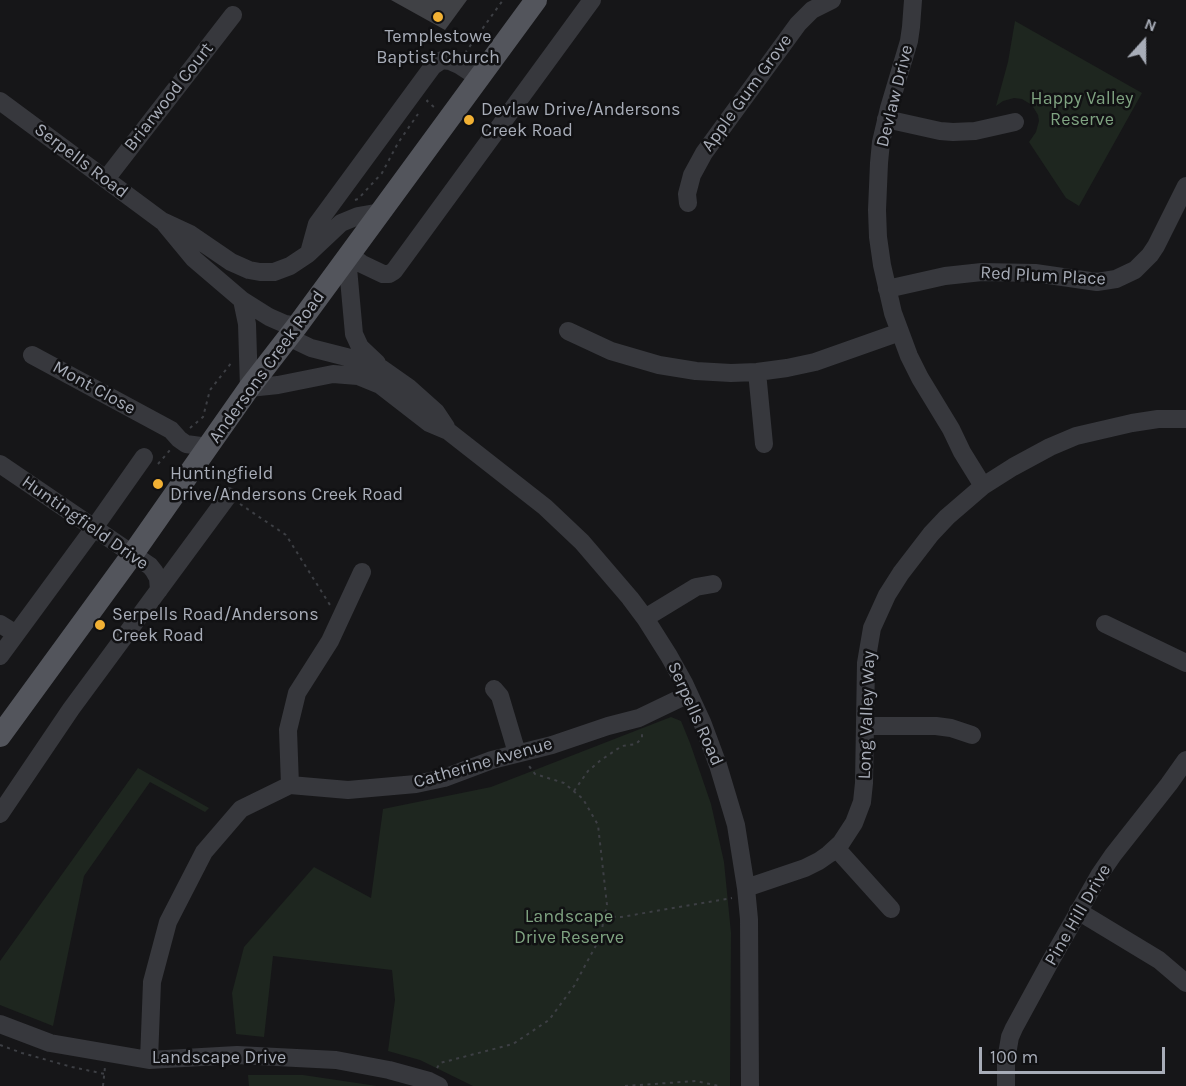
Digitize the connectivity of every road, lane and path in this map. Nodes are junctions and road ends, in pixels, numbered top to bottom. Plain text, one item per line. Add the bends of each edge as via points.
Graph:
1 (536, 0) edge
2 (592, 0) edge
3 (832, 0) edge
4 (912, 0) edge
5 (233, 15) dead end
6 (479, 78) junction
7 (0, 101) edge
8 (421, 110) dead end
9 (886, 119) junction
10 (1015, 122) dead end
11 (106, 179) junction
12 (1186, 186) edge
13 (687, 203) dead end
14 (329, 207) junction
15 (381, 212) junction
16 (162, 221) junction
17 (308, 254) junction
18 (348, 256) junction
19 (396, 269) junction
20 (384, 285) dead end
21 (887, 290) junction
22 (242, 300) junction
23 (568, 331) dead end
24 (292, 332) junction
25 (900, 332) junction
26 (32, 355) dead end
27 (234, 359) dead end
28 (757, 372) junction
29 (395, 383) junction
30 (249, 388) junction
31 (1186, 419) edge
32 (176, 442) junction
33 (764, 444) dead end
34 (208, 447) junction
35 (0, 464) edge
36 (139, 464) joint
37 (192, 468) junction
38 (990, 481) junction
39 (228, 496) joint
40 (94, 528) junction
41 (132, 555) junction
42 (362, 572) dead end
43 (713, 584) dead end
44 (159, 590) junction
45 (645, 618) junction
46 (340, 620) junction
47 (0, 624) edge
48 (1105, 624) dead end
49 (16, 634) junction
50 (0, 656) edge
51 (1186, 663) edge
52 (686, 688) junction
53 (494, 689) dead end
54 (639, 718) junction
55 (608, 726) junction
56 (865, 726) junction
57 (972, 735) dead end
58 (0, 736) edge
59 (519, 753) junction
60 (1186, 760) edge
61 (290, 785) junction
62 (574, 791) junction
63 (0, 814) edge
64 (836, 848) junction
65 (746, 885) junction
66 (891, 909) dead end
67 (1078, 911) junction
68 (605, 916) junction
69 (1186, 982) edge
70 (0, 1024) edge
71 (0, 1045) edge
72 (106, 1052) junction
73 (149, 1060) junction
74 (105, 1074) junction
75 (434, 1084) edge
76 (103, 1086) edge
77 (625, 1086) edge
78 (719, 1086) edge
79 (750, 1086) edge
80 (1006, 1086) edge

1 - 6 main road, Andersons Creek Road
2 - 19 street
3 - 13 street, Apple Gum Grove via 812,10 798,24 704,153 692,175
4 - 9 street, Devlaw Drive via 909,41
5 - 11 street, Briarwood Court
6 - 14 street via 450,61 435,64
6 - 15 main road, Andersons Creek Road
7 - 11 street, Serpells Road
8 - 14 path via 382,173 358,199 338,208
9 - 10 street via 953,132
9 - 21 street, Devlaw Drive via 877,210
11 - 16 street, Serpells Road
12 - 21 street, Red Plum Place via 1150,255 1135,270 1116,279 1097,282 1035,273 982,272
14 - 17 street via 316,226
15 - 17 street, Serpells Road via 344,221
15 - 18 main road, Andersons Creek Road
16 - 17 street, Serpells Road via 249,270 279,271
16 - 22 street, Serpells Road via 194,259
18 - 19 street via 383,274
18 - 24 main road, Andersons Creek Road
18 - 29 street, Serpells Road via 355,338
19 - 20 street
21 - 25 street, Devlaw Drive
22 - 24 street, Serpells Road
22 - 30 street via 248,324
23 - 28 street via 611,351 667,367 716,373
24 - 29 street, Serpells Road via 311,348 373,364
24 - 30 main road, Andersons Creek Road
25 - 28 street via 815,362
25 - 38 street, Devlaw Drive via 920,378 962,452
26 - 32 street, Mont Close via 156,422
27 - 32 path via 210,390 203,417
28 - 33 street
29 - 30 street, Serpells Road via 380,385 368,379 327,374
29 - 45 street, Serpells Road via 429,423 448,431 564,524
30 - 34 main road, Andersons Creek Road
31 - 38 street, Long Valley Way via 1132,423 1076,436
32 - 34 street
32 - 36 path via 155,467 143,473
32 - 37 street, Mont Close
34 - 37 main road, Andersons Creek Road
35 - 40 street, Huntingfield Drive
36 - 40 street
37 - 41 main road, Andersons Creek Road
38 - 56 street, Long Valley Way via 931,534 887,595 868,645
39 - 44 street
39 - 46 path via 286,535
40 - 41 street, Huntingfield Drive
40 - 49 street
41 - 44 street, Huntingfield Drive via 154,571
41 - 58 main road, Andersons Creek Road
42 - 46 street
43 - 45 street via 696,587
44 - 63 street
45 - 52 street, Serpells Road
46 - 61 street via 297,693 288,730
47 - 49 street
48 - 51 street
49 - 50 street
52 - 54 street, Catherine Avenue
52 - 55 street, Catherine Avenue via 654,698
52 - 65 street, Serpells Road via 725,786
53 - 59 street via 500,696
54 - 55 street, Catherine Avenue
54 - 62 path via 642,738 601,760
55 - 59 street, Catherine Avenue
56 - 57 street via 936,726
56 - 64 street, Long Valley Way via 862,802 849,832
59 - 61 street, Catherine Avenue via 416,784 348,790
59 - 62 path via 535,774 564,783
60 - 67 street, Pine Hill Drive via 1113,855
61 - 73 street via 241,809 198,862 168,922 152,982
62 - 68 path via 584,799 598,825
64 - 65 street, Long Valley Way via 805,868 785,874 768,872
64 - 66 street
65 - 68 path via 621,917
65 - 79 street, Serpells Road
67 - 69 street via 1159,960
67 - 80 street, Pine Hill Drive via 1010,1037
68 - 75 path via 600,938 574,986 549,1020 513,1044 440,1063
70 - 72 street, Landscape Drive via 50,1043
71 - 74 path
72 - 73 street, Landscape Drive
72 - 74 path
73 - 75 street, Landscape Drive via 237,1055 336,1060
74 - 76 path
77 - 78 path via 696,1081

